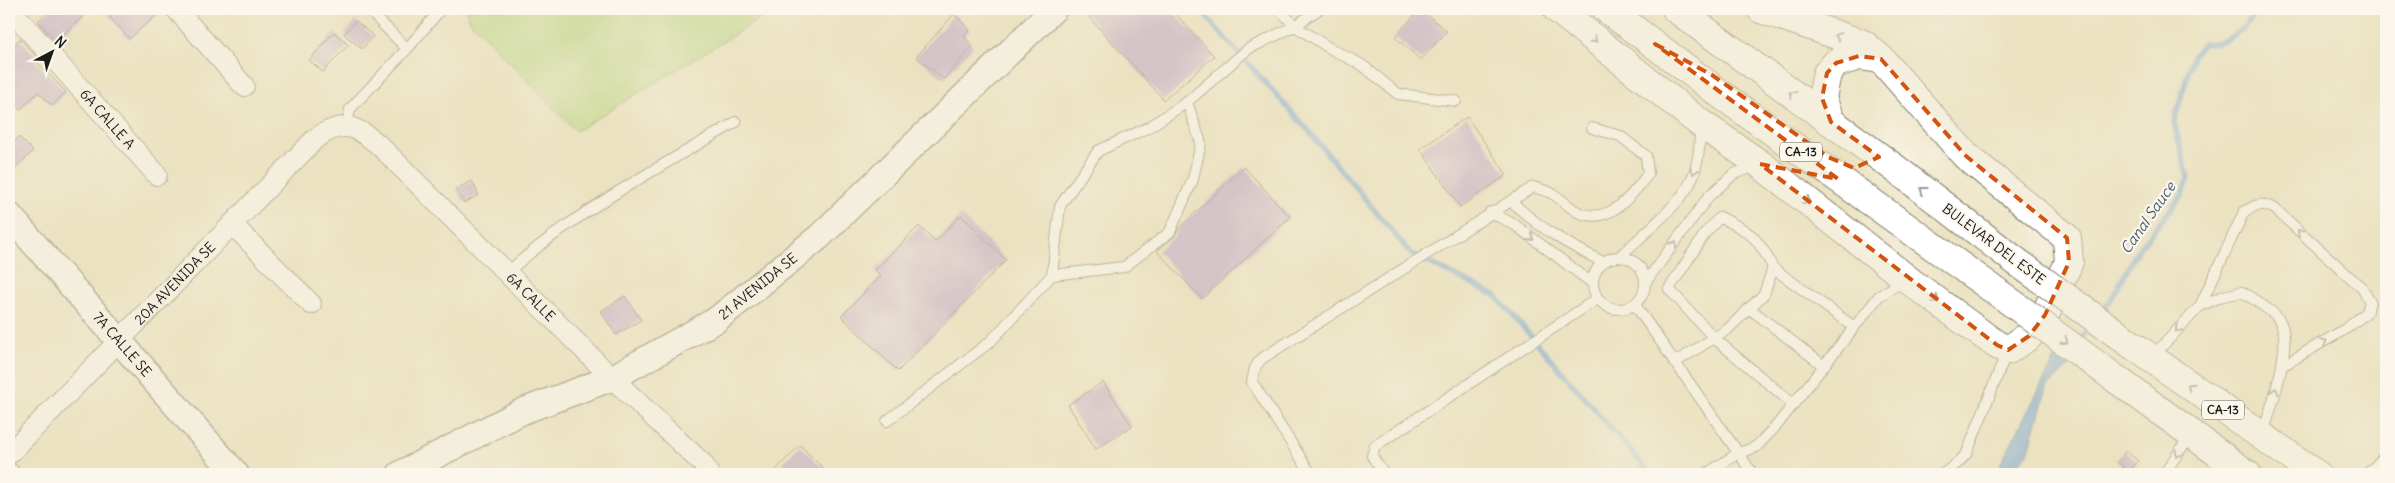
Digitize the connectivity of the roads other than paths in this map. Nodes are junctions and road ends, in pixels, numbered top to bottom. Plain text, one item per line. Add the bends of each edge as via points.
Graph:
1 (176, 9) edge
2 (368, 9) edge
3 (441, 9) edge
4 (1054, 9) edge
5 (1280, 9) edge
6 (1318, 9) edge
7 (1557, 9) edge
8 (1607, 9) edge
9 (1676, 9) edge
10 (1761, 9) edge
11 (19, 18) edge
12 (1295, 26) junction
13 (1655, 44) junction
14 (407, 49) junction
15 (1881, 58) junction
16 (244, 86) dead end
17 (1456, 101) dead end
18 (1187, 102) junction
19 (736, 122) dead end
20 (1831, 122) junction
21 (1700, 124) junction
22 (347, 126) junction
23 (1592, 128) dead end
24 (1877, 156) junction
25 (1760, 164) junction
26 (157, 175) dead end
27 (1512, 202) junction
28 (1490, 212) junction
29 (9, 215) edge
30 (232, 224) junction
31 (1619, 257) junction
32 (1603, 262) junction
33 (1956, 263) junction
34 (1773, 268) junction
35 (508, 272) junction
36 (1052, 275) junction
37 (1911, 282) junction
38 (1592, 283) junction
39 (1645, 284) junction
40 (1598, 299) junction
41 (311, 304) dead end
42 (1635, 305) junction
43 (2200, 306) junction
44 (1749, 308) junction
45 (1854, 327) junction
46 (1714, 338) junction
47 (119, 340) junction
48 (2008, 350) junction
49 (2141, 351) junction
50 (1674, 363) junction
51 (1824, 366) junction
52 (2282, 366) junction
53 (612, 378) junction
54 (1793, 404) junction
55 (887, 422) dead end
56 (2192, 433) junction
57 (2262, 438) junction
58 (9, 454) edge
59 (1737, 454) junction
60 (2386, 455) edge
61 (2219, 466) edge
62 (236, 474) edge
63 (400, 474) edge
64 (708, 474) edge
65 (1311, 474) edge
66 (1384, 474) edge
67 (1706, 474) edge
68 (1753, 474) edge
69 (1943, 474) edge
70 (2164, 474) edge
71 (2248, 474) edge
72 (2316, 474) edge
73 (2367, 474) edge

1 - 16 street
2 - 14 lane
3 - 14 lane
4 - 53 street, 21 AVENIDA SE via 819,237 716,320
5 - 12 lane
6 - 12 lane
7 -> 21 highway
8 - 13 highway, CA-13
20 -> 9 highway, BULEVAR DEL ESTE / CA-13
15 -> 10 highway via 1863,44
11 - 26 street, 6A CALLE A
12 - 17 lane via 1362,65 1398,94
12 - 18 lane via 1248,49
13 - 24 highway via 1698,66 1814,148 1847,167 1860,167
13 - 33 highway, CA-13 via 1722,96
14 - 22 lane via 350,109
15 - 20 highway via 1859,56 1836,63 1827,73 1822,98
15 - 48 highway via 1966,156 2067,238 2069,262 2045,315 2029,336
18 - 36 lane via 1149,127 1098,151 1060,206
18 - 36 lane via 1200,143 1193,179 1170,232 1124,266
19 - 35 lane via 602,202
20 - 24 highway, BULEVAR DEL ESTE / CA-13
21 - 25 highway
21 -> 31 lane via 1700,151 1691,182 1666,213
22 - 30 street, 20A AVENIDA SE via 332,127 316,138
22 - 35 street, 6A CALLE via 365,133
23 - 27 lane via 1620,136 1646,156 1648,174 1631,197 1614,210 1598,215 1580,213 1551,193 1533,187
49 -> 24 highway, BULEVAR DEL ESTE / CA-13, bridge
25 - 33 highway via 1795,169 1934,266
25 -> 37 highway
39 -> 25 lane via 1709,196 1734,174
27 - 28 lane
27 - 32 lane via 1562,242
28 -> 38 lane via 1514,225
28 - 65 lane via 1260,359 1252,382
29 - 47 street, 7A CALLE SE
30 - 41 street
30 - 47 street, 20A AVENIDA SE
31 - 32 lane
31 - 39 lane via 1634,262 1640,268
32 - 38 lane
33 -> 56 highway, CA-13, bridge
34 - 44 lane via 1764,294
34 - 45 lane
34 - 46 lane via 1763,247 1748,230 1720,217 1706,232 1669,289
35 - 53 street, 6A CALLE
36 - 55 lane via 991,341
37 - 45 lane via 1895,286 1879,296
37 -> 48 highway via 1996,345
38 - 40 lane
39 - 42 lane via 1641,299
40 - 42 lane via 1619,310
40 - 66 lane via 1374,446 1372,456
42 - 50 lane
43 -> 49 lane
43 - 52 lane via 2222,296 2242,292 2278,317 2285,330
52 -> 43 lane via 2347,328 2366,313 2370,302 2362,288 2275,209 2267,204 2254,204 2244,212
44 - 46 lane
44 - 51 lane
45 - 51 lane
46 - 50 lane
46 - 54 lane
47 - 58 street, 20A AVENIDA SE
47 - 62 street, 7A CALLE SE
48 - 69 lane via 1967,452
57 -> 49 highway, BULEVAR DEL ESTE / CA-13
50 - 59 lane
51 - 54 lane
57 -> 52 lane
53 - 63 street, 21 AVENIDA SE via 523,411
53 - 64 street, 6A CALLE via 703,464
54 - 59 lane via 1756,448
56 - 61 highway, CA-13
56 -> 70 lane
57 - 72 highway, BULEVAR DEL ESTE / CA-13
59 - 67 lane
59 - 68 lane
60 - 73 lane
61 - 71 highway, CA-13

